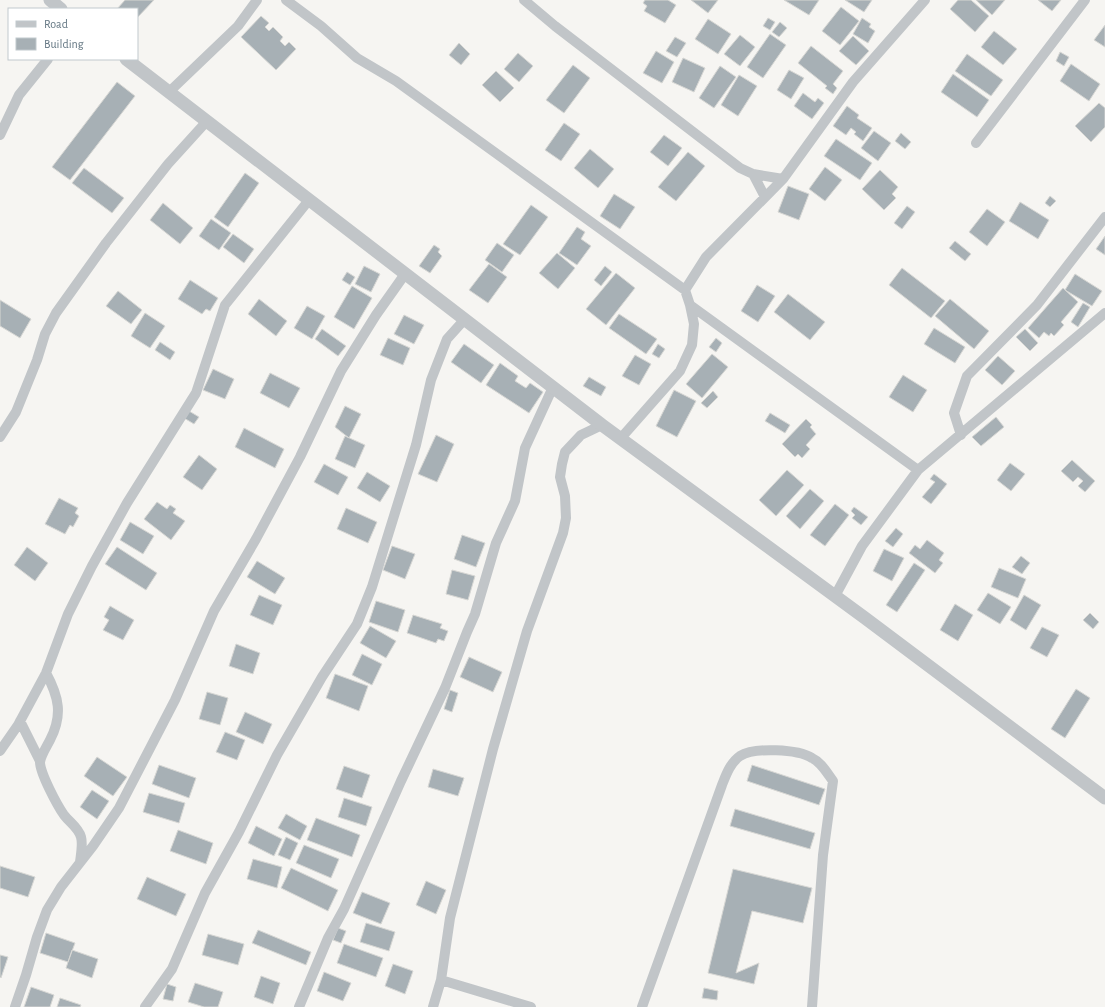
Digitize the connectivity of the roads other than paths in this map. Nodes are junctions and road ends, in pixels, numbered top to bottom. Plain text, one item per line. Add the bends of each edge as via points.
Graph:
1 (257, 0) edge
2 (286, 0) edge
3 (524, 0) edge
4 (925, 0) edge
5 (1085, 0) edge
6 (47, 60) edge
7 (127, 60) edge
8 (169, 92) junction
9 (207, 121) junction
10 (0, 135) edge
11 (976, 143) dead end
12 (753, 174) junction
13 (783, 178) junction
14 (765, 197) junction
15 (309, 200) junction
16 (1105, 217) edge
17 (405, 274) junction
18 (684, 290) junction
19 (690, 304) junction
20 (1105, 313) edge
21 (465, 320) junction
22 (553, 388) junction
23 (602, 425) junction
24 (961, 435) junction
25 (0, 437) edge
26 (621, 438) junction
27 (918, 470) junction
28 (835, 596) junction
29 (46, 673) junction
30 (20, 721) junction
31 (0, 751) edge
32 (40, 762) junction
33 (1105, 798) edge
34 (79, 864) junction
35 (441, 980) junction
36 (15, 1007) edge
37 (145, 1007) edge
38 (299, 1007) edge
39 (433, 1007) edge
40 (531, 1007) edge
41 (642, 1007) edge
42 (812, 1007) edge

1 - 8 street via 238,26
2 - 18 street via 321,26 357,58 396,81
3 - 12 street via 740,168
4 - 13 street via 853,82
5 - 11 street
6 - 10 street via 19,95
7 - 8 street
8 - 9 street
9 - 15 street
9 - 25 street via 153,182 56,313 45,334 16,412
12 - 13 street
12 - 14 street
13 - 14 street
14 - 18 street via 706,257
15 - 17 street
15 - 29 street via 225,305 196,393 127,503 92,566 68,614
16 - 24 street via 1037,305 967,376 954,413
17 - 21 street
17 - 34 street via 341,371 296,464 214,611 175,700 122,801
18 - 19 street
19 - 26 street via 694,324 692,345 680,371
19 - 27 street
20 - 24 street
21 - 22 street
21 - 37 street via 447,339 431,380 416,445 392,525 357,624 322,677 277,755 205,893 172,969
22 - 23 street
22 - 38 street via 525,448 515,501 496,543 476,614 445,688 344,909 328,938
23 - 26 street
23 - 35 street via 581,435 565,452 560,477 565,496 566,518 563,533 527,631 493,749 450,918
24 - 27 street
26 - 28 street
27 - 28 street via 862,546
28 - 33 street
29 - 30 street
29 - 32 street via 58,704 58,721
30 - 31 street
30 - 32 street
32 - 34 street via 53,796 81,837
34 - 36 street via 47,910
35 - 39 street
35 - 40 street
41 - 42 street via 730,767 740,756 777,750 813,758 833,781 823,855

